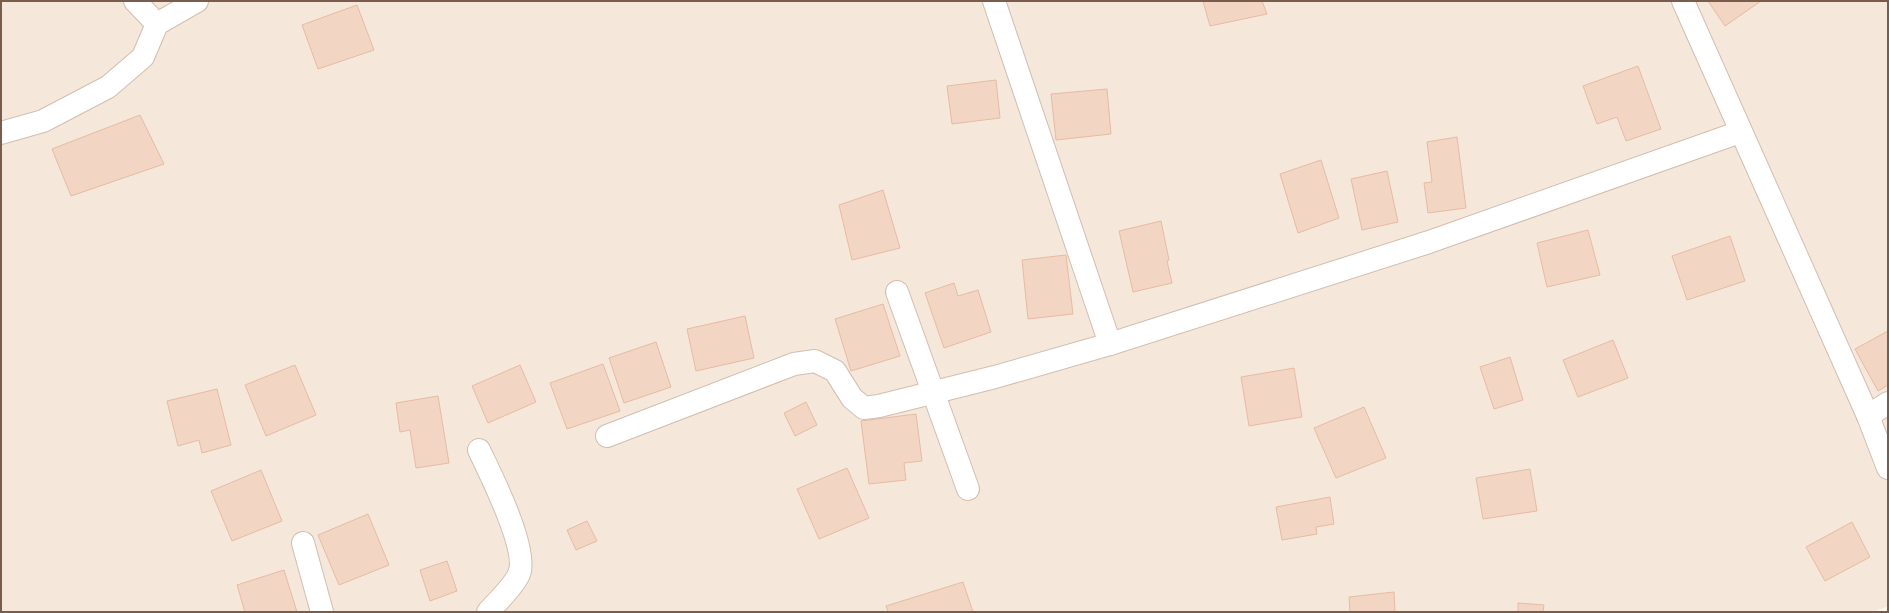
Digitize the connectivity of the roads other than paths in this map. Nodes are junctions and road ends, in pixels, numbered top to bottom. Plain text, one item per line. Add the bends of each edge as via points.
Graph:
1 (134, 1) edge
2 (197, 1) edge
3 (994, 1) edge
4 (1683, 1) edge
5 (157, 24) junction
6 (1740, 132) junction
7 (1, 133) edge
8 (897, 292) dead end
9 (1110, 344) junction
10 (933, 393) junction
11 (1888, 403) edge
12 (1868, 416) junction
13 (607, 436) dead end
14 (479, 450) dead end
15 (1888, 468) edge
16 (968, 489) dead end
17 (302, 543) dead end
18 (322, 612) edge
19 (488, 612) edge

1 - 5 street
2 - 5 street
3 - 9 street
4 - 6 street
5 - 7 street via 143,57 108,87 43,121
6 - 9 street via 1429,242
6 - 12 street
8 - 10 street
9 - 10 street
10 - 13 street via 864,408 852,398 835,371 815,361 794,364
10 - 16 street
11 - 12 street
12 - 15 street
14 - 19 street via 503,498 520,553 520,573
17 - 18 street

